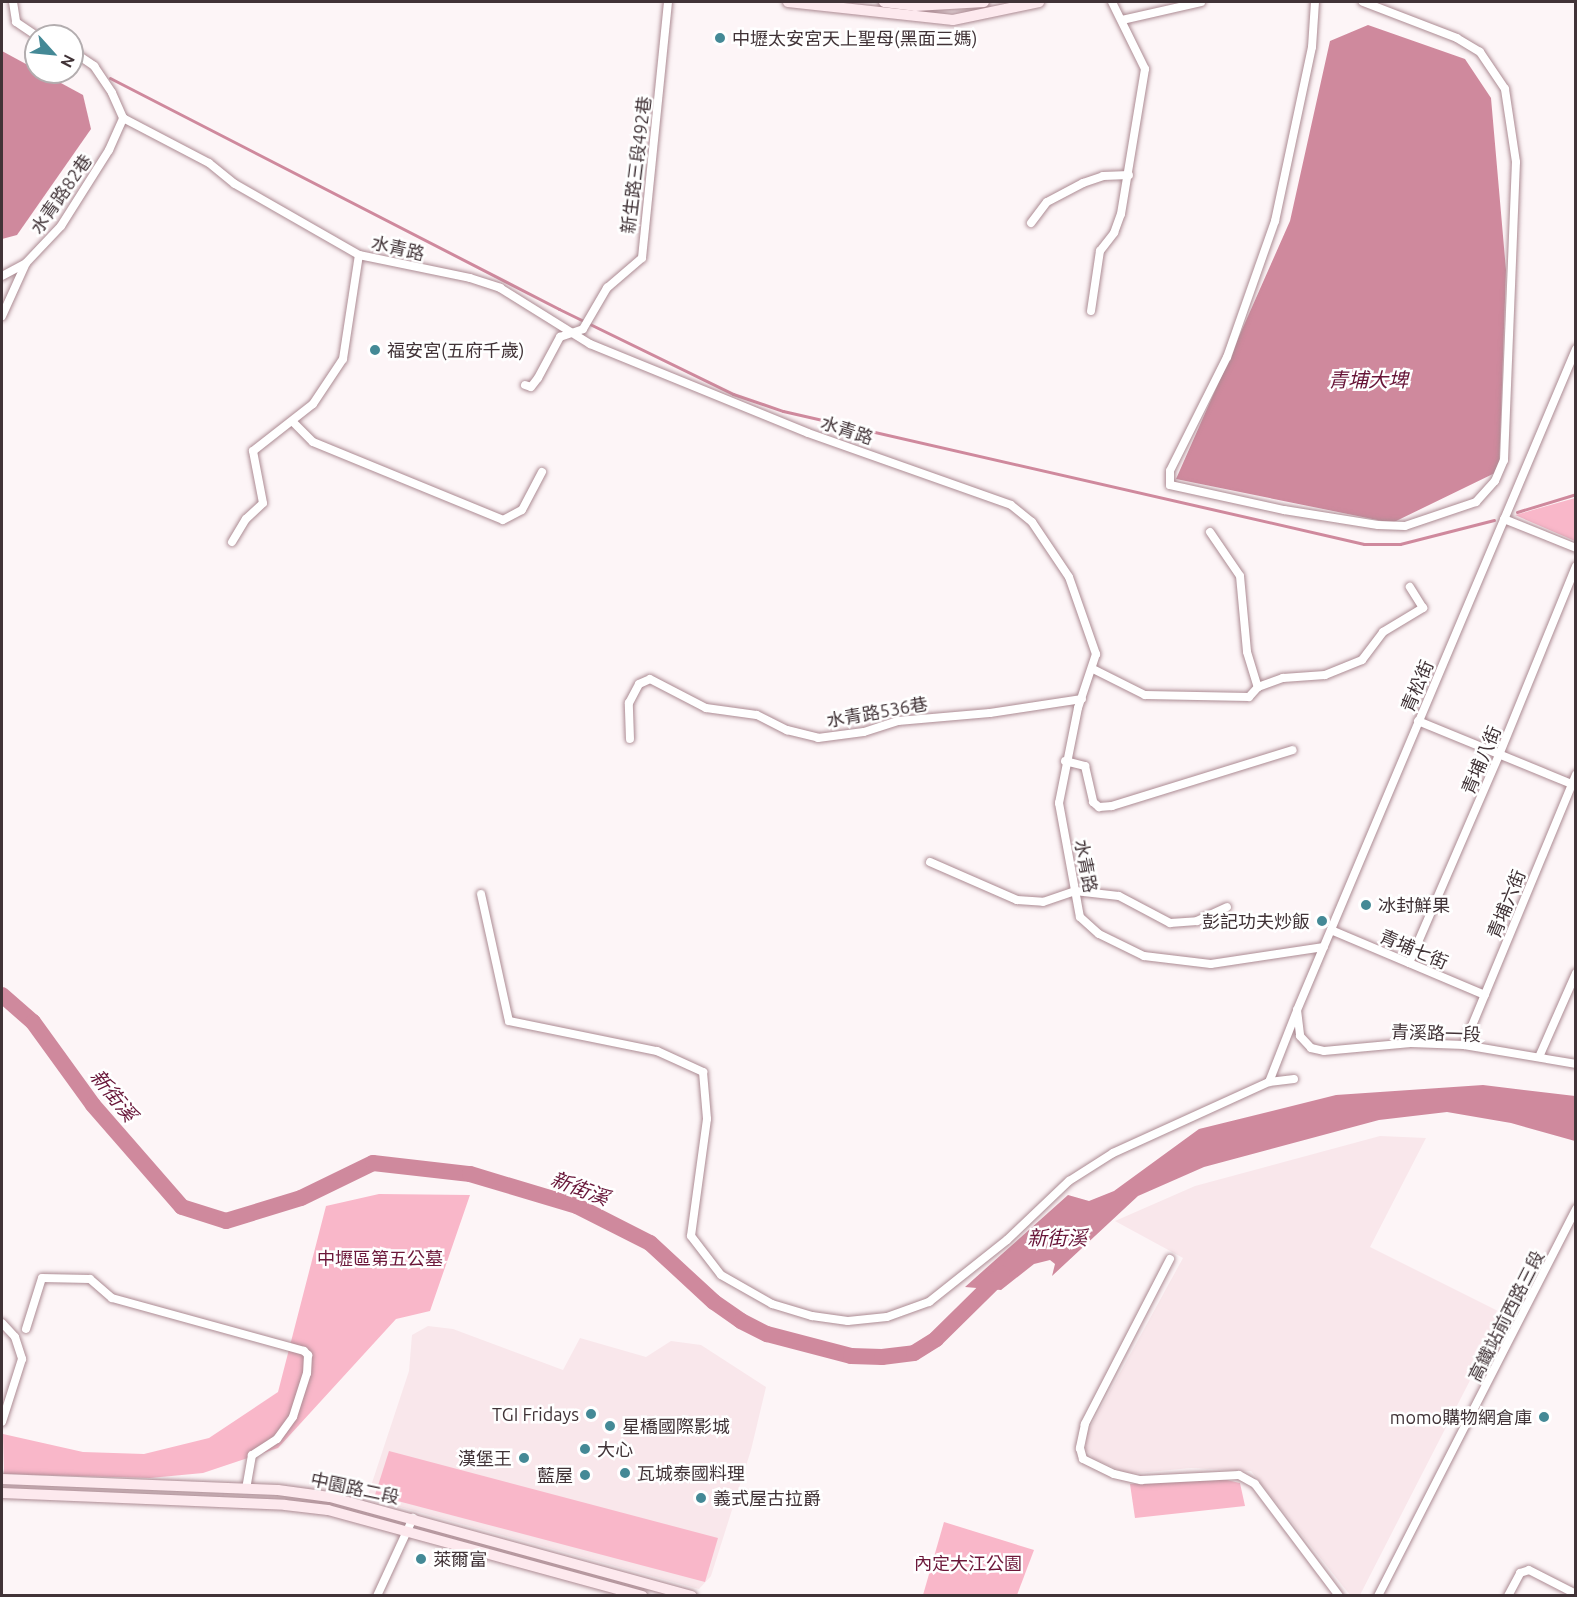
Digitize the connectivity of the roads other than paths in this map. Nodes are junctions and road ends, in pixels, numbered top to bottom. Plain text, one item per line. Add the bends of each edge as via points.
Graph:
1 (13, 2) edge
2 (668, 2) edge
3 (788, 2) edge
4 (884, 2) edge
5 (984, 2) edge
6 (1039, 2) edge
7 (1112, 2) edge
8 (1201, 2) edge
9 (1315, 2) edge
10 (1363, 2) edge
11 (1122, 20) junction
12 (24, 27) edge
13 (84, 59) edge
14 (123, 118) junction
15 (1129, 175) junction
16 (1032, 223) dead end
17 (359, 255) junction
18 (26, 263) junction
19 (2, 276) edge
20 (1090, 311) dead end
21 (2, 316) edge
22 (570, 334) junction
23 (1575, 349) edge
24 (525, 385) dead end
25 (293, 422) junction
26 (542, 472) dead end
27 (1504, 519) junction
28 (1210, 531) dead end
29 (232, 542) dead end
30 (1575, 548) edge
31 (1575, 566) edge
32 (1410, 587) dead end
33 (1093, 669) junction
34 (1258, 687) junction
35 (1082, 699) junction
36 (1418, 721) junction
37 (630, 739) dead end
38 (1293, 750) dead end
39 (1500, 755) junction
40 (1065, 761) junction
41 (1575, 774) edge
42 (1573, 785) edge
43 (930, 862) dead end
44 (1076, 891) junction
45 (481, 894) dead end
46 (1227, 907) dead end
47 (1331, 930) junction
48 (1324, 947) junction
49 (1409, 963) junction
50 (1575, 973) edge
51 (1485, 995) junction
52 (1297, 1012) junction
53 (1300, 1036) joint
54 (1464, 1045) junction
55 (1539, 1057) junction
56 (1575, 1064) edge
57 (1294, 1079) dead end
58 (1269, 1082) junction
59 (1575, 1209) edge
60 (1170, 1259) dead end
61 (2, 1323) edge
62 (26, 1329) dead end
63 (2, 1422) edge
64 (2, 1479) edge
65 (246, 1488) junction
66 (2, 1493) edge
67 (413, 1518) junction
68 (409, 1532) junction
69 (1575, 1594) edge
70 (377, 1596) edge
71 (642, 1596) edge
72 (692, 1596) edge
73 (1339, 1596) edge
74 (1378, 1596) edge
75 (1508, 1596) edge

1 - 12 street via 16,22
2 - 22 street, 新生路三段492巷 via 642,258 607,288 583,329
3 - 6 main road via 953,20
4 - 5 main road via 915,6
7 - 11 street
8 - 11 street
9 - 10 street via 1312,47 1275,221 1227,357 1170,471 1170,485 1284,510 1405,526 1476,502 1495,480 1504,460 1516,162 1505,89 1480,52 1456,38
11 - 15 street via 1145,69
13 - 14 street via 94,66 112,93
14 - 17 street, 水青路 via 209,163 235,184
14 - 18 street, 水青路82巷 via 109,150 61,226
15 - 16 street via 1103,176 1083,183 1047,202
15 - 20 street via 1114,233 1100,251
17 - 22 street, 水青路 via 500,288
17 - 25 street via 343,360 313,404
18 - 19 street
18 - 21 street, 水青路82巷
22 - 24 street via 560,337 531,387
22 - 33 street, 水青路 via 756,413 1011,505 1032,522 1069,577 1096,654
23 - 27 street, 青松街
25 - 26 street via 313,441 502,520 522,510
25 - 29 street via 263,439 253,451 263,503 246,519
27 - 30 street
27 - 36 street, 青松街
28 - 34 street via 1240,576 1247,652
31 - 39 street, 青埔八街
32 - 34 street via 1423,608 1383,632 1362,660 1325,675 1283,678
33 - 34 street via 1144,695 1249,697
33 - 35 street, 水青路
35 - 37 street, 水青路536巷 via 898,721 864,732 818,738 787,730 757,715 706,708 650,679 639,684 629,703
35 - 40 street, 水青路
36 - 39 street
36 - 47 street, 青松街
38 - 40 street via 1099,807 1093,802 1085,766
39 - 42 street
39 - 49 street, 青埔八街
40 - 44 street, 水青路 via 1059,803
41 - 42 street, 青埔六街
42 - 51 street, 青埔六街
43 - 44 street via 1017,900 1043,902
44 - 46 street via 1127,899 1156,919 1170,923 1197,921
44 - 48 street, 水青路 via 1080,917 1099,934 1144,956 1211,964
45 - 58 street via 509,1021 657,1051 703,1072 707,1119 691,1236 721,1275 772,1304 812,1316 848,1321 887,1317 928,1302 1007,1240 1069,1181 1113,1153
47 - 48 street, 青松街
47 - 49 street, 青埔七街
48 - 52 street, 青松街
49 - 51 street, 青埔七街
50 - 55 street
51 - 54 street, 青埔六街
52 - 53 street, 青松街
52 - 58 street
53 - 54 street, 青溪路一段 via 1311,1048 1324,1051 1412,1043
54 - 55 street, 青溪路一段
55 - 56 street, 青溪路一段
57 - 58 street
59 - 74 street, 高鐵站前西路三段
60 - 73 street via 1085,1424 1080,1448 1083,1459 1114,1474 1142,1480 1239,1475 1255,1484
61 - 63 street via 15,1337 21,1359
62 - 65 street via 42,1278 90,1279 112,1298 304,1351 308,1355 307,1373 293,1417 278,1439 252,1455
64 - 65 main road, 中園路二段
65 - 67 main road, 中園路二段 via 330,1497
66 - 68 main road, 中園路二段 via 285,1505 328,1510
67 - 68 street
67 - 72 main road, 中園路二段
68 - 70 street
68 - 71 main road, 中園路二段
69 - 75 street via 1529,1570 1520,1573

